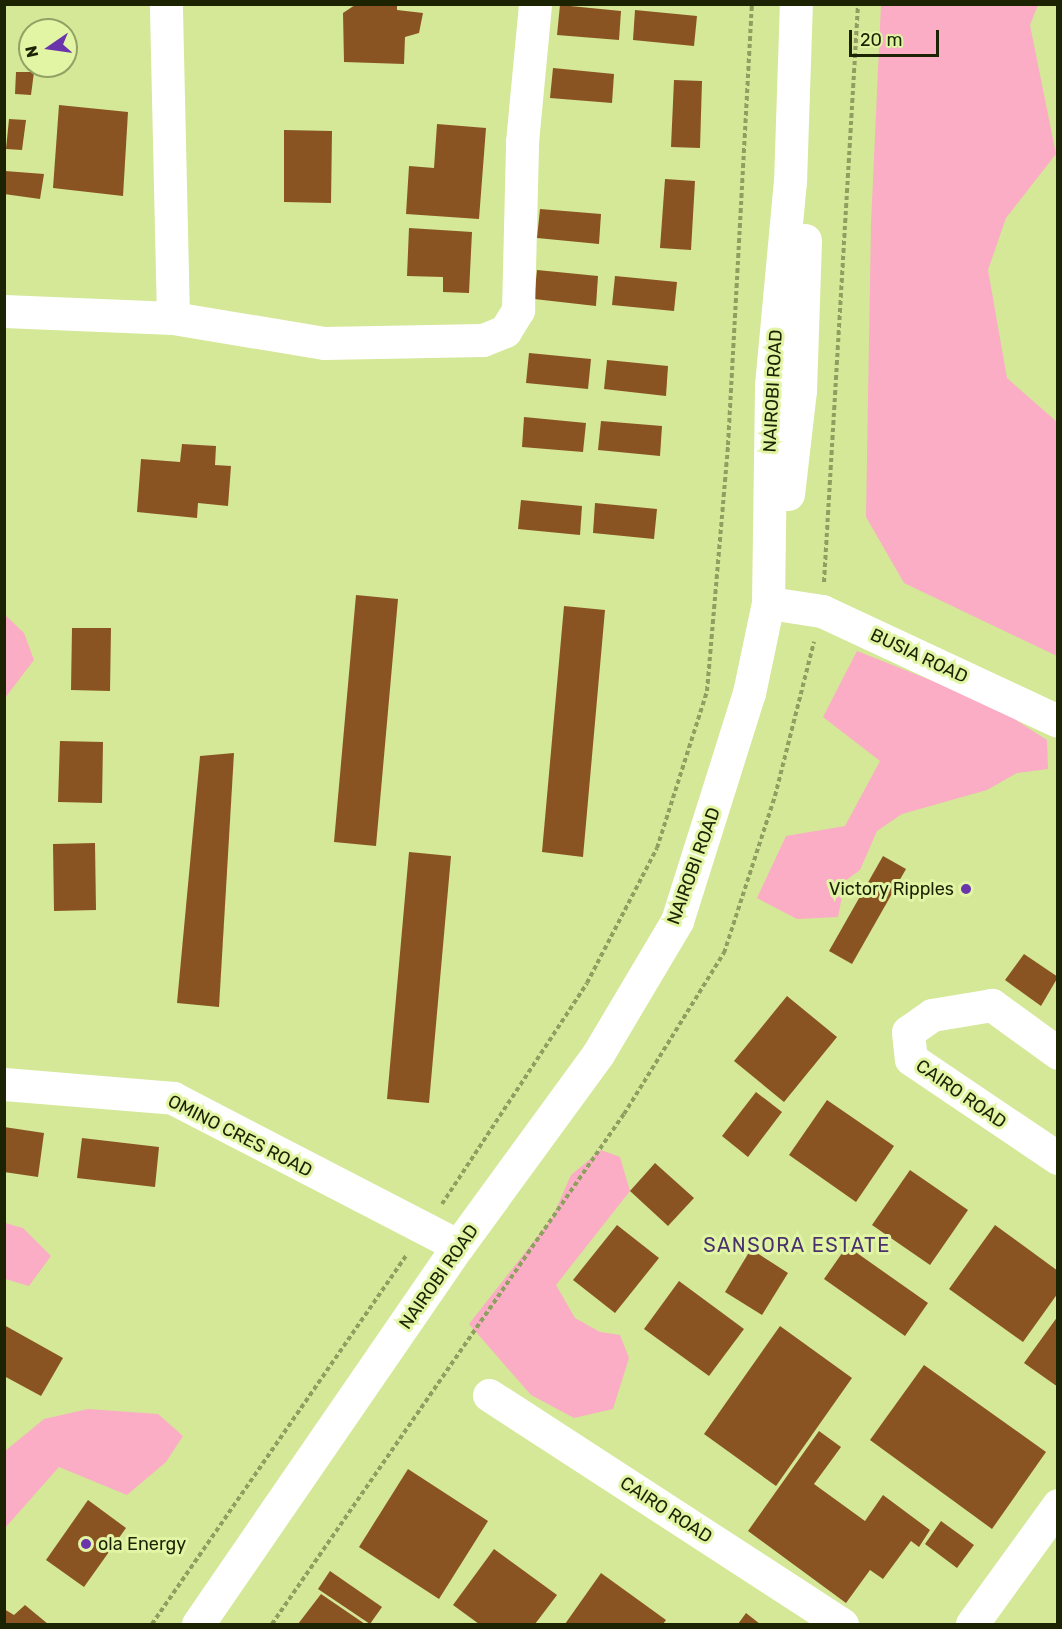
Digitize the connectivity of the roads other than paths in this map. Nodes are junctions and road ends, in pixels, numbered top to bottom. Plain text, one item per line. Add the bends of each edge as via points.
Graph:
1 (166, 4) edge
2 (535, 4) edge
3 (796, 4) edge
4 (816, 4) edge
5 (4, 311) edge
6 (172, 318) junction
7 (776, 604) junction
8 (1058, 721) edge
9 (1058, 1053) edge
10 (4, 1084) edge
11 (1058, 1158) edge
12 (458, 1246) junction
13 (489, 1395) dead end
14 (1058, 1505) edge
15 (198, 1624) edge
16 (218, 1624) edge
17 (842, 1624) edge
18 (972, 1624) edge

1 - 6 main road
2 - 6 main road via 522,142 518,310 505,331 483,340 324,343
3 - 12 main road, NAIROBI ROAD via 790,182 771,385 768,603 749,693 677,921 598,1054
4 - 7 main road, NAIROBI ROAD via 800,391
5 - 6 main road
7 - 8 main road, BUSIA ROAD via 822,611
7 - 16 main road, NAIROBI ROAD via 719,820 681,924 643,997 355,1433
9 - 11 main road, CAIRO ROAD via 992,1005 932,1015 908,1032 910,1059
10 - 12 main road, OMINO CRES ROAD via 174,1098
12 - 15 main road, NAIROBI ROAD
13 - 17 main road, CAIRO ROAD
14 - 18 main road

